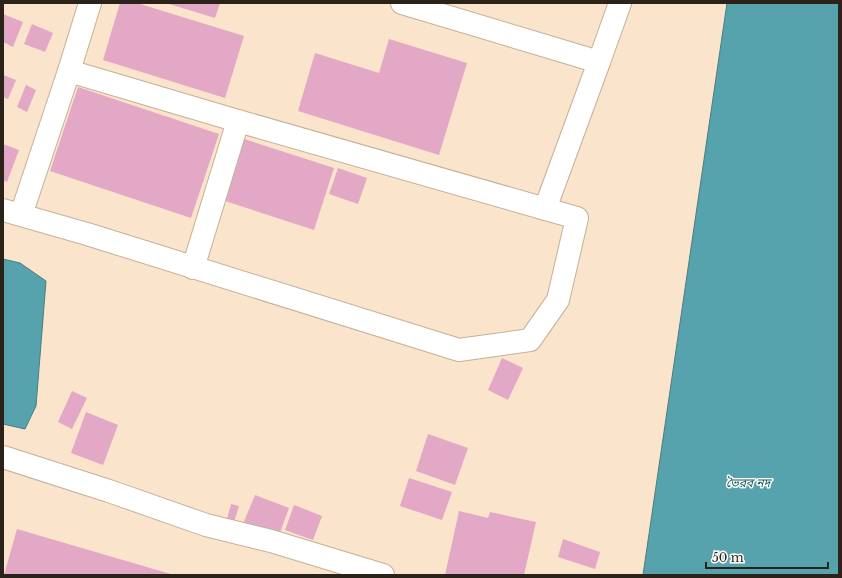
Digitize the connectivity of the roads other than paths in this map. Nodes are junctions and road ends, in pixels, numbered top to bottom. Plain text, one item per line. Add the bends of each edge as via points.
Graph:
1 (90, 3) edge
2 (402, 3) edge
3 (620, 3) edge
4 (458, 11) edge
5 (599, 62) junction
6 (69, 71) junction
7 (238, 121) junction
8 (545, 209) junction
9 (12, 213) edge
10 (193, 268) junction
11 (3, 457) edge
12 (383, 575) edge

1 - 6 street
2 - 4 street
3 - 5 street
4 - 5 street
5 - 8 street
6 - 7 street
6 - 9 street
7 - 8 street
7 - 10 street
8 - 10 street via 577,218 558,300 530,340 459,350
9 - 10 street
11 - 12 street via 206,525 271,541

